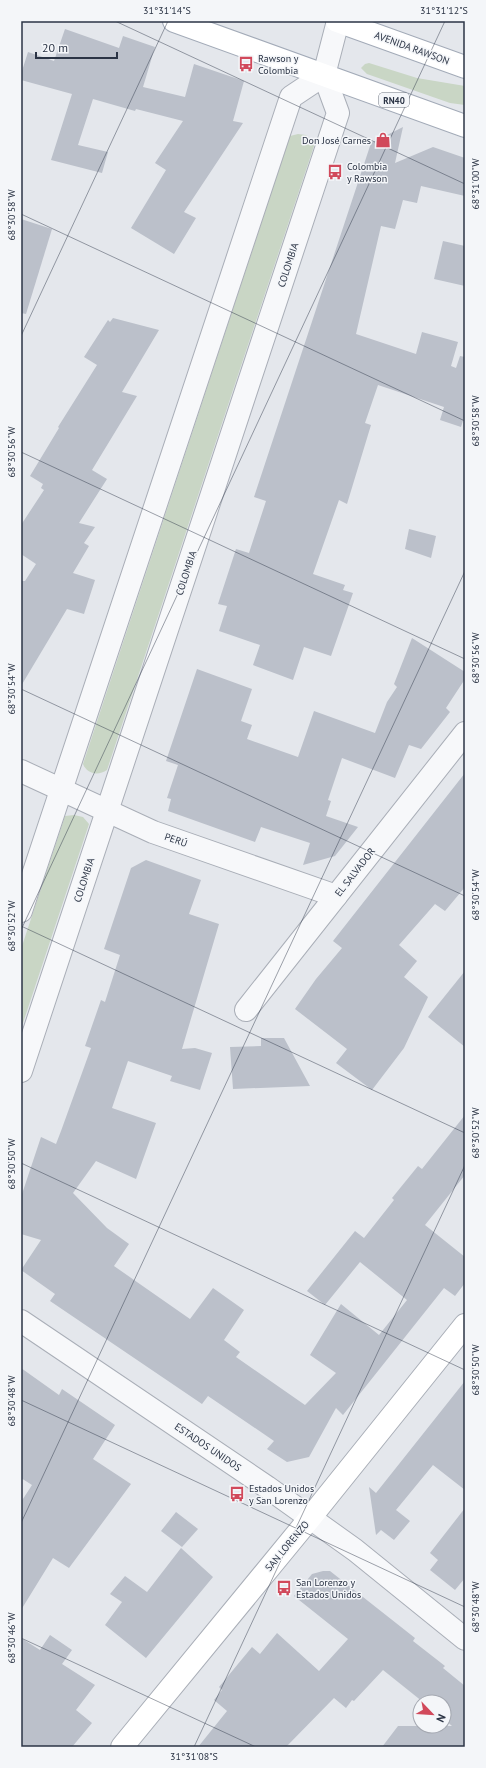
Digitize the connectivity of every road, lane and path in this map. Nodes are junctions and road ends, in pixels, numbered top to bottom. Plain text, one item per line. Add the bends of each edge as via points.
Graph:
1 (174, 21) edge
2 (338, 21) edge
3 (465, 67) edge
4 (324, 75) junction
5 (465, 126) edge
6 (465, 733) edge
7 (21, 771) edge
8 (62, 789) junction
9 (107, 811) junction
10 (336, 896) junction
11 (21, 911) edge
12 (246, 1010) dead end
13 (21, 1071) edge
14 (21, 1321) edge
15 (465, 1326) edge
16 (310, 1518) junction
17 (465, 1639) edge
18 (122, 1747) edge

1 - 4 street, RN40
2 - 3 street, AVENIDA RAWSON
2 - 4 street
4 - 5 street, RN40
4 - 8 street via 291,97
4 - 9 street, COLOMBIA via 338,113
6 - 10 street, EL SALVADOR
7 - 8 street, PERÚ
8 - 9 street, PERÚ
8 - 11 street
9 - 10 street, PERÚ via 153,832
9 - 13 street, COLOMBIA
10 - 12 street, EL SALVADOR
14 - 16 street, ESTADOS UNIDOS
15 - 16 street, SAN LORENZO
16 - 17 street, ESTADOS UNIDOS via 355,1550
16 - 18 street, SAN LORENZO

